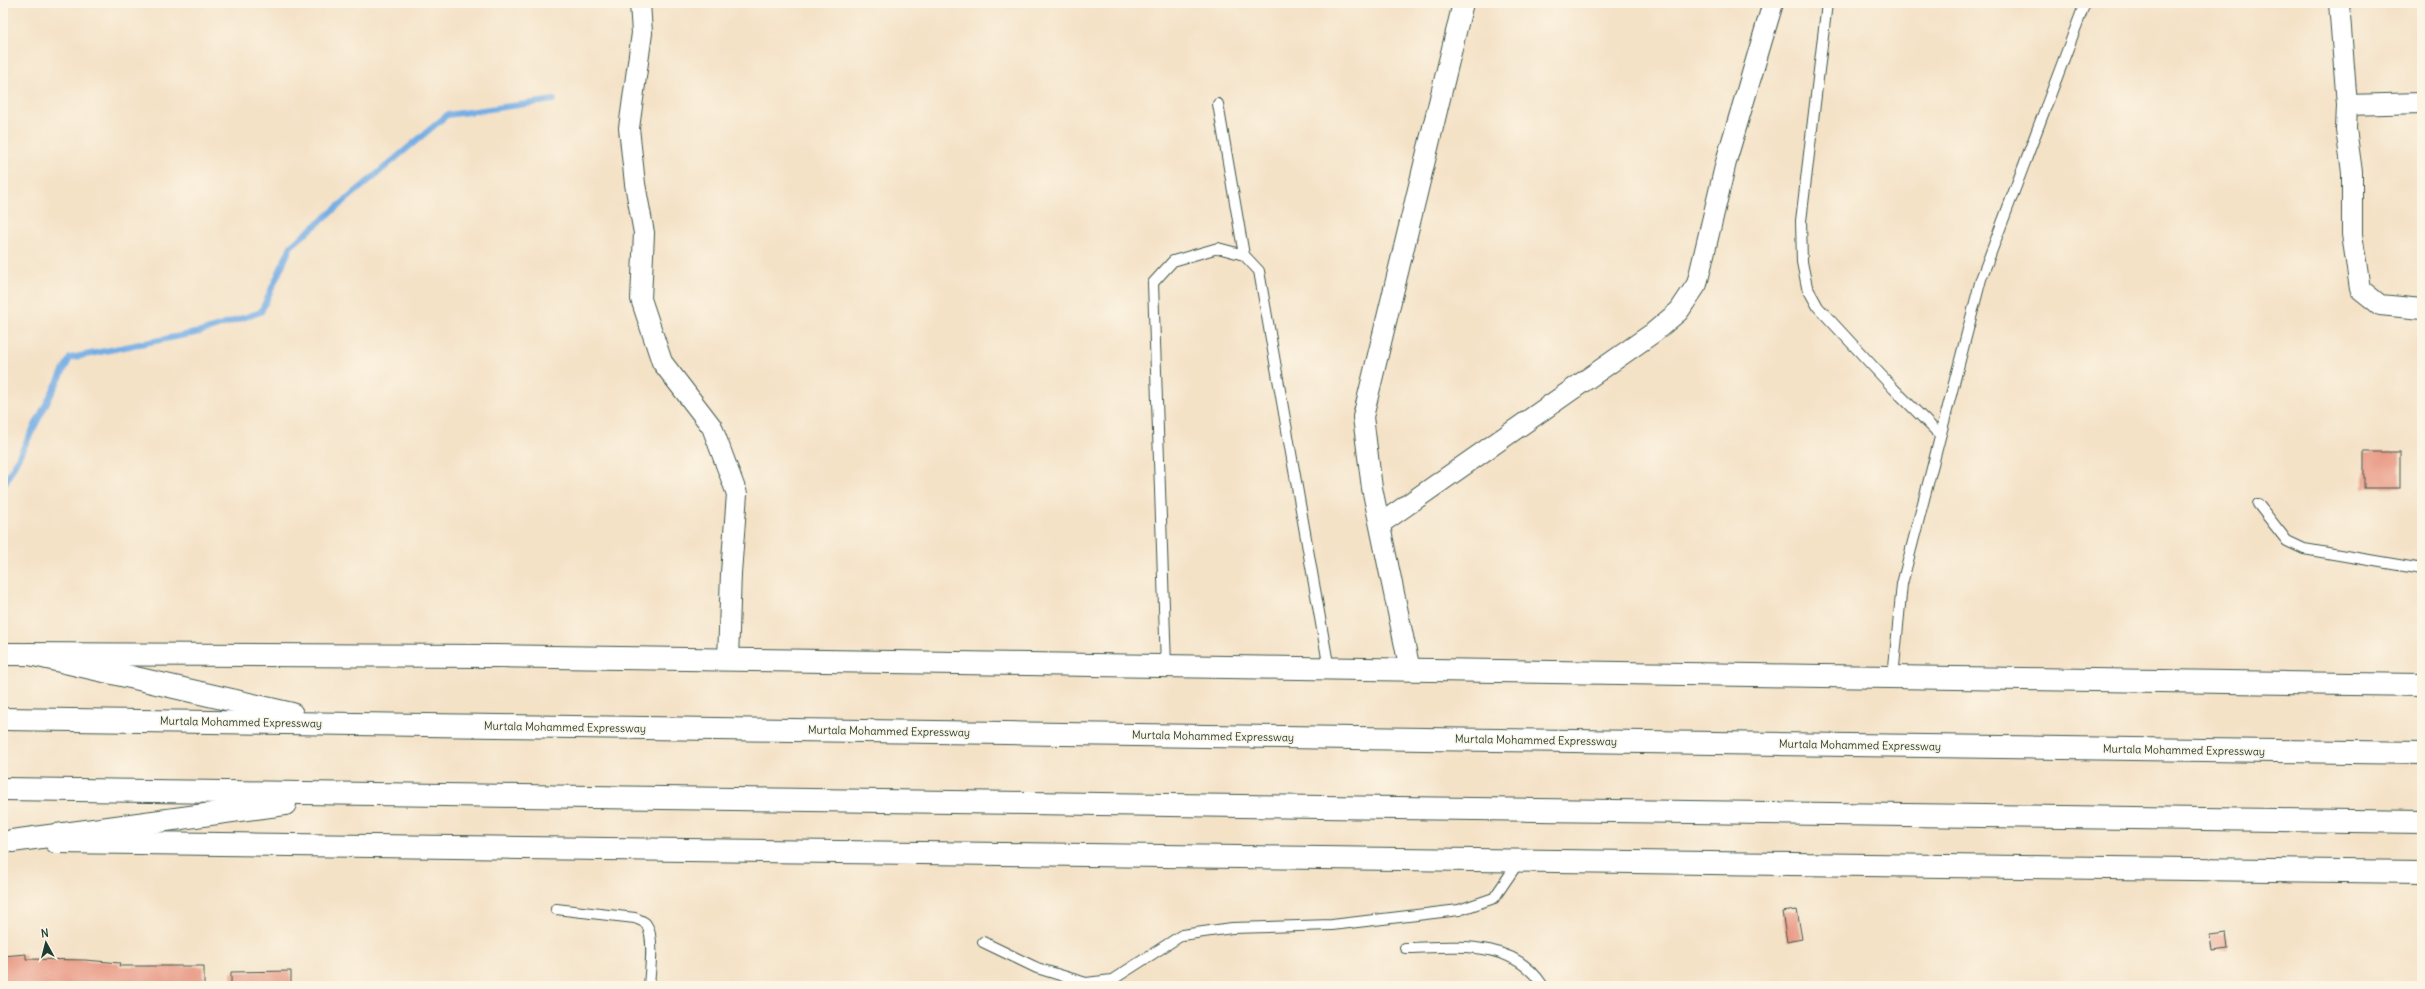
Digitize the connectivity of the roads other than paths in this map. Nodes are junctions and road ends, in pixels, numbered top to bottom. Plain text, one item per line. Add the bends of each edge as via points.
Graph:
1 (640, 3) edge
2 (1773, 3) edge
3 (1827, 3) edge
4 (2085, 3) edge
5 (2339, 3) edge
6 (1459, 4) edge
7 (2422, 103) edge
8 (1218, 104) dead end
9 (2347, 105) junction
10 (1244, 255) junction
11 (2422, 309) edge
12 (1940, 435) junction
13 (2258, 504) dead end
14 (1380, 524) junction
15 (2422, 569) edge
16 (3, 654) edge
17 (30, 654) junction
18 (728, 659) junction
19 (1166, 666) junction
20 (1329, 668) junction
21 (1410, 670) junction
22 (1893, 677) junction
23 (2422, 685) edge
24 (3, 719) edge
25 (334, 723) junction
26 (2422, 753) edge
27 (3, 789) edge
28 (359, 794) junction
29 (2422, 822) edge
30 (8, 841) edge
31 (1520, 860) junction
32 (2422, 872) edge
33 (556, 909) dead end
34 (983, 942) dead end
35 (1405, 948) dead end
36 (649, 986) edge
37 (1543, 986) edge

1 - 18 street via 642,33 629,128 644,233 641,299 662,362 712,427 737,494
2 - 14 street via 1727,158 1697,284 1679,311 1654,333
3 - 12 lane via 1801,221 1802,262 1807,287 1818,307
4 - 12 lane via 1981,279
5 - 9 street
6 - 14 street via 1363,417 1372,488
7 - 9 street
8 - 10 lane
9 - 11 street via 2346,129 2352,172 2352,234 2360,289 2380,305
10 - 19 lane via 1218,248 1173,261 1154,283
10 - 20 lane via 1259,271
12 - 22 lane via 1902,584
13 - 15 lane via 2287,540 2304,549
14 - 21 street
16 - 17 highway
17 - 18 highway
17 - 25 highway
18 - 19 highway
19 - 20 highway
20 - 21 highway
21 - 22 highway
22 - 23 highway
24 - 25 highway, Murtala Mohammed Expressway
25 - 26 highway, Murtala Mohammed Expressway
27 - 28 highway
28 - 29 highway
28 - 30 highway
30 - 31 highway
31 - 32 highway
31 - 34 lane via 1494,898 1459,910 1332,925 1232,928 1182,936 1112,980 1086,983 1038,968
33 - 36 lane via 635,918 645,922 650,930
35 - 37 lane via 1480,946 1512,957 1539,979

